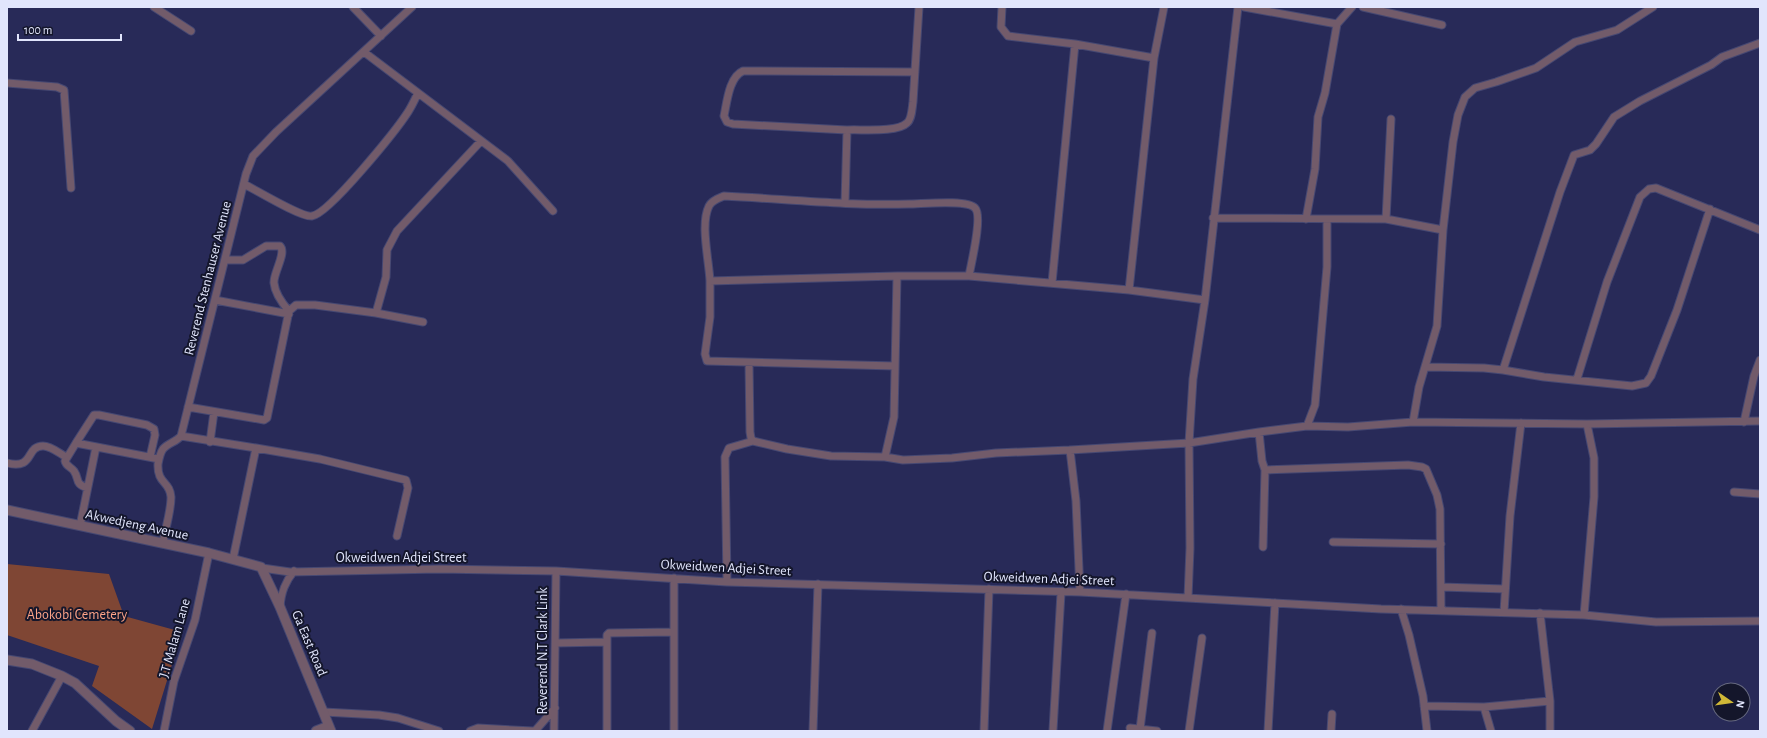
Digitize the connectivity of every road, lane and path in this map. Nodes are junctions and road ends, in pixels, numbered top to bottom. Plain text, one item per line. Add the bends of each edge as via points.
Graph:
1 (154, 7) edge
2 (353, 7) edge
3 (412, 7) edge
4 (919, 7) edge
5 (1002, 7) edge
6 (1164, 7) edge
7 (1238, 7) edge
8 (1244, 7) edge
9 (1352, 7) edge
10 (1363, 7) edge
11 (1653, 7) edge
12 (1337, 24) junction
13 (1442, 25) dead end
14 (191, 31) dead end
15 (381, 36) junction
16 (1760, 42) edge
17 (1075, 44) junction
18 (364, 52) junction
19 (1154, 58) junction
20 (915, 72) junction
21 (7, 83) edge
22 (418, 93) junction
23 (1391, 120) dead end
24 (847, 130) junction
25 (481, 141) junction
26 (244, 184) junction
27 (71, 188) dead end
28 (845, 203) junction
29 (1710, 209) junction
30 (553, 211) dead end
31 (1213, 218) junction
32 (1306, 219) junction
33 (1327, 219) junction
34 (1386, 219) junction
35 (1443, 230) junction
36 (1760, 230) edge
37 (225, 260) junction
38 (897, 276) junction
39 (969, 276) junction
40 (710, 281) junction
41 (1052, 283) junction
42 (1129, 290) junction
43 (215, 300) junction
44 (1205, 300) junction
45 (289, 313) junction
46 (376, 313) junction
47 (423, 322) dead end
48 (1760, 360) edge
49 (748, 363) junction
50 (896, 366) junction
51 (1426, 367) junction
52 (1502, 370) junction
53 (1577, 380) junction
54 (188, 408) junction
55 (214, 412) junction
56 (1760, 421) edge
57 (1413, 422) junction
58 (1744, 422) junction
59 (1521, 423) junction
60 (1587, 424) junction
61 (1306, 426) junction
62 (1259, 432) junction
63 (181, 436) junction
64 (753, 441) junction
65 (210, 442) junction
66 (76, 443) junction
67 (1189, 443) junction
68 (96, 447) junction
69 (256, 448) junction
70 (1070, 450) junction
71 (66, 456) junction
72 (150, 457) junction
73 (886, 457) junction
74 (159, 459) junction
75 (7, 463) edge
76 (1265, 470) junction
77 (87, 488) junction
78 (1734, 492) dead end
79 (1760, 494) edge
80 (7, 510) edge
81 (80, 526) junction
82 (397, 536) dead end
83 (1333, 542) dead end
84 (163, 544) junction
85 (1441, 544) junction
86 (1263, 547) dead end
87 (209, 553) junction
88 (234, 559) junction
89 (262, 567) junction
90 (294, 571) junction
91 (556, 571) junction
92 (674, 578) junction
93 (727, 582) junction
94 (818, 584) junction
95 (1441, 587) junction
96 (1505, 588) junction
97 (989, 589) junction
98 (1080, 592) junction
99 (1061, 593) junction
100 (1126, 594) junction
101 (1188, 598) junction
102 (1275, 603) junction
103 (280, 607) junction
104 (1401, 609) junction
105 (1441, 610) junction
106 (1504, 612) junction
107 (1540, 613) junction
108 (1584, 615) junction
109 (1760, 621) edge
110 (673, 632) junction
111 (1152, 633) dead end
112 (1202, 638) dead end
113 (606, 642) junction
114 (555, 643) junction
115 (7, 660) edge
116 (62, 676) junction
117 (1550, 701) junction
118 (1424, 706) junction
119 (1484, 707) junction
120 (555, 708) junction
121 (324, 712) junction
122 (1332, 714) dead end
123 (1130, 728) dead end
124 (330, 729) edge
125 (1140, 729) junction
126 (1053, 730) edge
127 (32, 731) edge
128 (130, 731) edge
129 (164, 731) edge
130 (316, 731) edge
131 (439, 731) edge
132 (470, 731) edge
133 (534, 731) edge
134 (554, 731) edge
135 (607, 731) edge
136 (674, 731) edge
137 (812, 731) edge
138 (984, 731) edge
139 (1107, 731) edge
140 (1157, 731) edge
141 (1189, 731) edge
142 (1268, 731) edge
143 (1331, 731) edge
144 (1427, 731) edge
145 (1491, 731) edge
146 (1550, 731) edge

1 - 14 street
2 - 15 street
3 - 15 street, Reverend Stenhauser Avenue
4 - 20 street
5 - 17 street via 1000,28 1008,36
6 - 19 street
7 - 31 street
8 - 12 street
9 - 12 street
10 - 13 street
11 - 35 street via 1617,30 1574,42 1536,68 1475,88 1465,97 1458,115 1453,142
12 - 32 street via 1325,93 1318,117 1315,169
15 - 18 street, Reverend Stenhauser Avenue
16 - 52 street via 1722,57 1640,101 1614,117 1590,150 1574,155
17 - 19 street
17 - 41 street
18 - 22 street
18 - 26 street, Reverend Stenhauser Avenue via 253,156
19 - 42 street
20 - 24 street via 913,102 908,123 893,129
20 - 24 street via 743,71 738,73 733,81 724,116 728,122
21 - 27 street via 57,87 64,90
22 - 25 street
22 - 26 street via 409,111 377,153 318,215 311,217 301,213
23 - 34 street
24 - 28 street
25 - 30 street via 508,161
25 - 46 street via 394,235 387,250 386,277
26 - 37 street, Reverend Stenhauser Avenue
28 - 39 street via 956,203 974,206 977,214 977,231
28 - 40 street via 724,196 715,200 709,205 705,235
29 - 36 street
29 - 53 street via 1677,310 1646,383 1632,386
29 - 53 street via 1656,188 1648,189 1640,197 1608,282
31 - 32 street
31 - 44 street
32 - 33 street
33 - 34 street
33 - 61 street via 1327,267 1315,405
34 - 35 street
35 - 51 street via 1436,326
37 - 43 street, Reverend Stenhauser Avenue
37 - 45 street via 243,260 266,246 280,246 282,251 274,283 280,300
38 - 39 street
38 - 40 street
38 - 50 street
39 - 41 street
40 - 49 street via 706,360
41 - 42 street
42 - 44 street
43 - 45 street
43 - 54 street, Reverend Stenhauser Avenue
44 - 67 street via 1193,379
45 - 46 street via 296,305 305,304
45 - 55 street via 267,418 264,420
46 - 47 street
48 - 58 street
49 - 50 street
49 - 64 street via 750,432
50 - 73 street via 894,417
51 - 52 street
51 - 57 street via 1419,387
52 - 53 street
54 - 55 street
54 - 63 street, Reverend Stenhauser Avenue
55 - 65 street
56 - 58 street
57 - 59 street
57 - 61 street
58 - 60 street
59 - 60 street
59 - 96 street
60 - 108 street via 1594,458 1594,497
61 - 62 street
62 - 67 street
62 - 76 street
63 - 65 street
63 - 74 street via 163,450
64 - 73 street via 831,456
64 - 93 street via 729,448 725,457
65 - 69 street
66 - 68 street
66 - 71 street
66 - 72 street via 94,415 99,415 147,425 154,429
67 - 70 street
67 - 101 street
68 - 72 street
68 - 77 street
69 - 82 street via 320,459 406,480 408,488
69 - 88 street
70 - 73 street via 903,460
70 - 98 street via 1076,501
71 - 75 street via 44,446 37,447 23,464
71 - 77 street via 66,464 75,472 77,482
72 - 74 street
74 - 84 street via 158,473 171,494
76 - 85 street via 1408,465 1422,467 1429,473 1437,495
76 - 86 street
77 - 81 street
78 - 79 street
80 - 81 street, Akwedjeng Avenue
81 - 84 street, Akwedjeng Avenue
83 - 85 street
84 - 87 street, Akwedjeng Avenue
85 - 95 street
87 - 88 street, Akwedjeng Avenue
87 - 129 street, J.T Malam Lane via 195,620 174,681
88 - 89 street, Akwedjeng Avenue
89 - 90 street, Okweidwen Adjei Street
89 - 103 street, Ga East Road
90 - 91 street, Okweidwen Adjei Street
90 - 103 street via 283,589
91 - 92 street, Okweidwen Adjei Street
91 - 114 street, Reverend N.T Clark Link
92 - 93 street, Okweidwen Adjei Street
92 - 110 street
93 - 94 street, Okweidwen Adjei Street
94 - 97 street, Okweidwen Adjei Street
94 - 137 street
95 - 96 street
95 - 105 street
96 - 106 street
97 - 99 street, Okweidwen Adjei Street
97 - 138 street
98 - 99 street, Okweidwen Adjei Street
98 - 100 street, Okweidwen Adjei Street
99 - 126 street
100 - 101 street, Okweidwen Adjei Street
100 - 139 street
101 - 102 street, Okweidwen Adjei Street
102 - 104 street, Okweidwen Adjei Street
102 - 142 street
103 - 121 street, Ga East Road
104 - 105 street, Okweidwen Adjei Street
104 - 118 street
105 - 106 street, Okweidwen Adjei Street
106 - 107 street, Okweidwen Adjei Street
107 - 108 street, Okweidwen Adjei Street
107 - 117 street
108 - 109 street, Okweidwen Adjei Street via 1656,622
110 - 113 street via 609,633
110 - 136 street
111 - 125 street
112 - 141 street
113 - 114 street
113 - 135 street
114 - 120 street, Reverend N.T Clark Link
115 - 116 street via 32,664
116 - 127 street
116 - 128 street via 75,683
117 - 119 street
117 - 146 street
118 - 119 street
118 - 144 street
119 - 145 street
120 - 133 street
120 - 134 street, Reverend N.T Clark Link
121 - 124 street, Ga East Road
121 - 131 street via 398,718
122 - 143 street
123 - 125 street
124 - 130 street
125 - 140 street
132 - 133 street via 478,728

